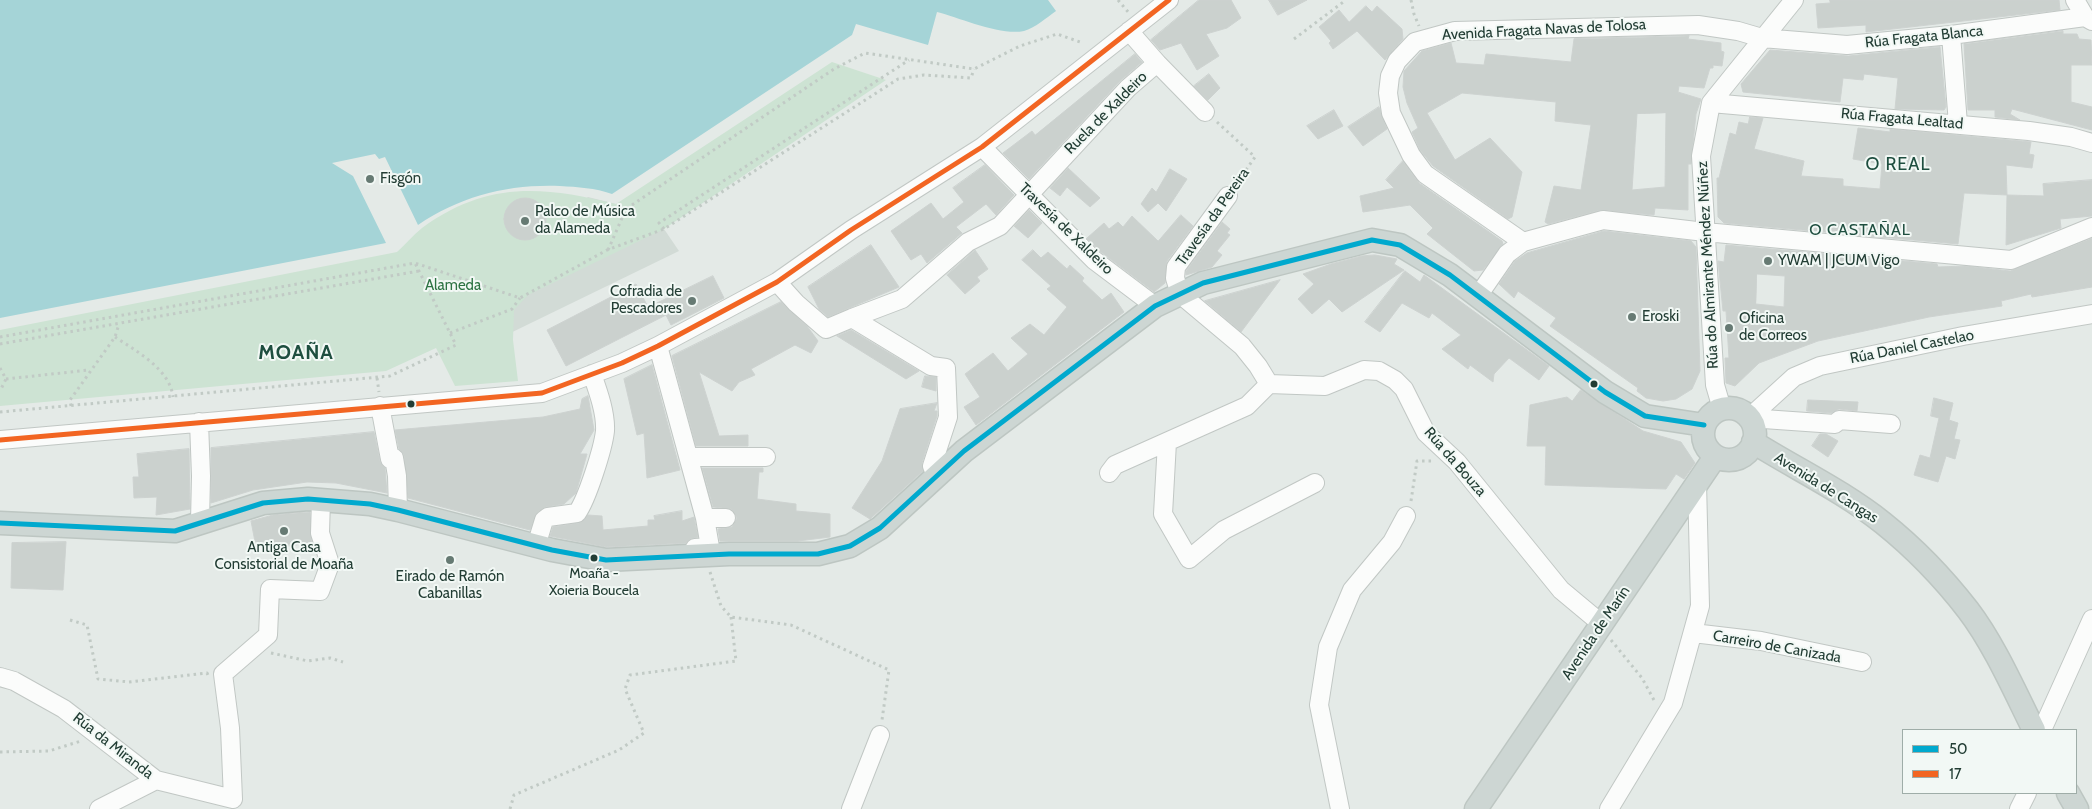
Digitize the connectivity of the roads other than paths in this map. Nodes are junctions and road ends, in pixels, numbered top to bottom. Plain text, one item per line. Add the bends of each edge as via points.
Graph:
1 (1169, 0) edge
2 (1794, 0) edge
3 (2076, 0) edge
4 (2089, 19) edge
5 (1129, 31) junction
6 (1951, 35) junction
7 (1762, 38) junction
8 (1157, 63) junction
9 (1711, 103) junction
10 (1205, 112) road end
11 (1958, 124) junction
12 (2092, 142) edge
13 (982, 147) junction
14 (1028, 193) junction
15 (1228, 196) road end
16 (2092, 228) edge
17 (1705, 232) junction
18 (1524, 242) junction
19 (777, 282) junction
20 (1180, 294) junction
21 (1478, 296) junction
22 (1154, 306) junction
23 (2092, 314) edge
24 (852, 318) junction
25 (658, 346) junction
26 (592, 374) junction
27 (1269, 384) junction
28 (380, 406) junction
29 (1722, 409) junction
30 (1749, 418) junction
31 (199, 422) junction
32 (1891, 424) dead end
33 (1704, 425) junction
34 (0, 440) edge
35 (1167, 442) junction
36 (1753, 442) junction
37 (689, 457) junction
38 (766, 457) dead end
39 (1715, 457) junction
40 (1109, 473) dead end
41 (936, 476) junction
42 (1697, 482) junction
43 (1315, 483) dead end
44 (321, 500) junction
45 (398, 510) junction
46 (1406, 516) road end
47 (705, 518) junction
48 (726, 518) dead end
49 (200, 522) junction
50 (0, 523) edge
51 (536, 546) junction
52 (695, 557) junction
53 (2092, 619) edge
54 (1603, 624) junction
55 (1693, 633) junction
56 (1862, 662) dead end
57 (0, 678) edge
58 (2033, 729) edge
59 (2042, 729) edge
60 (880, 735) road end
61 (156, 780) junction
62 (2026, 794) edge
63 (2069, 794) edge
64 (238, 804) edge
65 (100, 809) edge
66 (851, 809) edge
67 (1340, 809) edge
68 (1476, 809) edge
69 (1609, 809) edge
70 (2019, 809) edge
71 (2077, 809) edge

1 - 5 street
2 - 7 street, Rúa do Almirante Méndez Núñez
3 - 4 street
4 - 6 street, Rúa Fragata Blanca
5 - 8 street, Ruela de Xaldeiro
5 - 13 street
6 - 7 street, Rúa Fragata Blanca via 1847,46
6 - 11 street
7 - 9 street, Rúa do Almirante Méndez Núñez
7 - 18 street, Avenida Fragata Navas de Tolosa via 1698,25 1455,31 1423,39 1409,47 1390,76 1390,112 1398,130 1425,174
8 - 10 street
8 - 14 street, Ruela de Xaldeiro via 1128,88
9 - 11 street, Rúa Fragata Lealtad
9 - 17 street, Rúa do Almirante Méndez Núñez via 1700,156
11 - 12 street, Rúa Fragata Lealtad
13 - 14 street, Travesía de Xaldeiro
13 - 19 street via 850,230
14 - 22 street, Travesía de Xaldeiro via 1094,260
14 - 24 street, Ruela de Xaldeiro via 1000,226 968,242 902,299
15 - 20 street, Travesía da Pereira via 1176,267
16 - 17 street via 2010,260
17 - 18 street via 1603,220
17 - 29 street, Rúa do Almirante Méndez Núñez via 1715,386
18 - 21 street via 1507,254
19 - 24 street, Ruela de Xaldeiro via 826,329
19 - 25 street
20 - 21 main road via 1203,283 1372,240 1400,245
20 - 22 main road
20 - 27 street via 1242,346
21 - 33 main road via 1605,392 1645,416
22 - 41 main road
23 - 30 street, Rúa Daniel Castelao via 1963,336 1820,366 1794,378
24 - 41 street via 931,366 946,368 948,417 932,466
25 - 26 street
25 - 37 street
26 - 28 street via 542,393
26 - 51 street via 599,393 605,431 585,502 577,513 544,520
27 - 35 street via 1247,406
27 - 54 street, Rúa da Bouza via 1314,387 1325,386 1364,370 1386,374 1404,389 1426,433 1457,462 1561,590
28 - 31 street
28 - 45 street via 390,459 394,458 398,476
29 - 30 main road via 1737,410
29 - 33 main road
30 - 32 street
30 - 36 main road via 1755,434
31 - 34 street
31 - 49 street
33 - 39 main road via 1705,446
35 - 40 street via 1115,465
35 - 43 street via 1163,514 1189,559 1224,530
36 - 39 main road via 1745,455 1738,459
36 - 58 main road, Avenida de Cangas via 1824,483 1883,523 1925,562 1969,611
37 - 38 street
37 - 47 street
39 - 42 main road, Avenida de Marín
41 - 52 main road via 880,528 850,546 818,554
42 - 54 main road, Avenida de Marín
42 - 55 street, Carreiro de Canizada via 1700,606
44 - 45 main road
44 - 49 main road via 308,498 263,503
44 - 64 street via 320,533 330,564 320,591 270,589 268,635 223,674
45 - 51 main road
46 - 67 street via 1392,542 1352,590 1328,647 1319,705
47 - 48 street
47 - 52 street via 710,547 695,548
49 - 50 main road via 174,531
51 - 52 main road via 606,560
53 - 59 street
54 - 68 main road, Avenida de Marín
55 - 56 street, Carreiro de Canizada via 1761,641
55 - 69 street, Carreiro de Canizada via 1673,703
57 - 61 street, Rúa da Miranda via 14,681 64,709
60 - 66 street
61 - 64 street, Rúa da Miranda
61 - 65 street
62 - 70 street
63 - 71 main road

